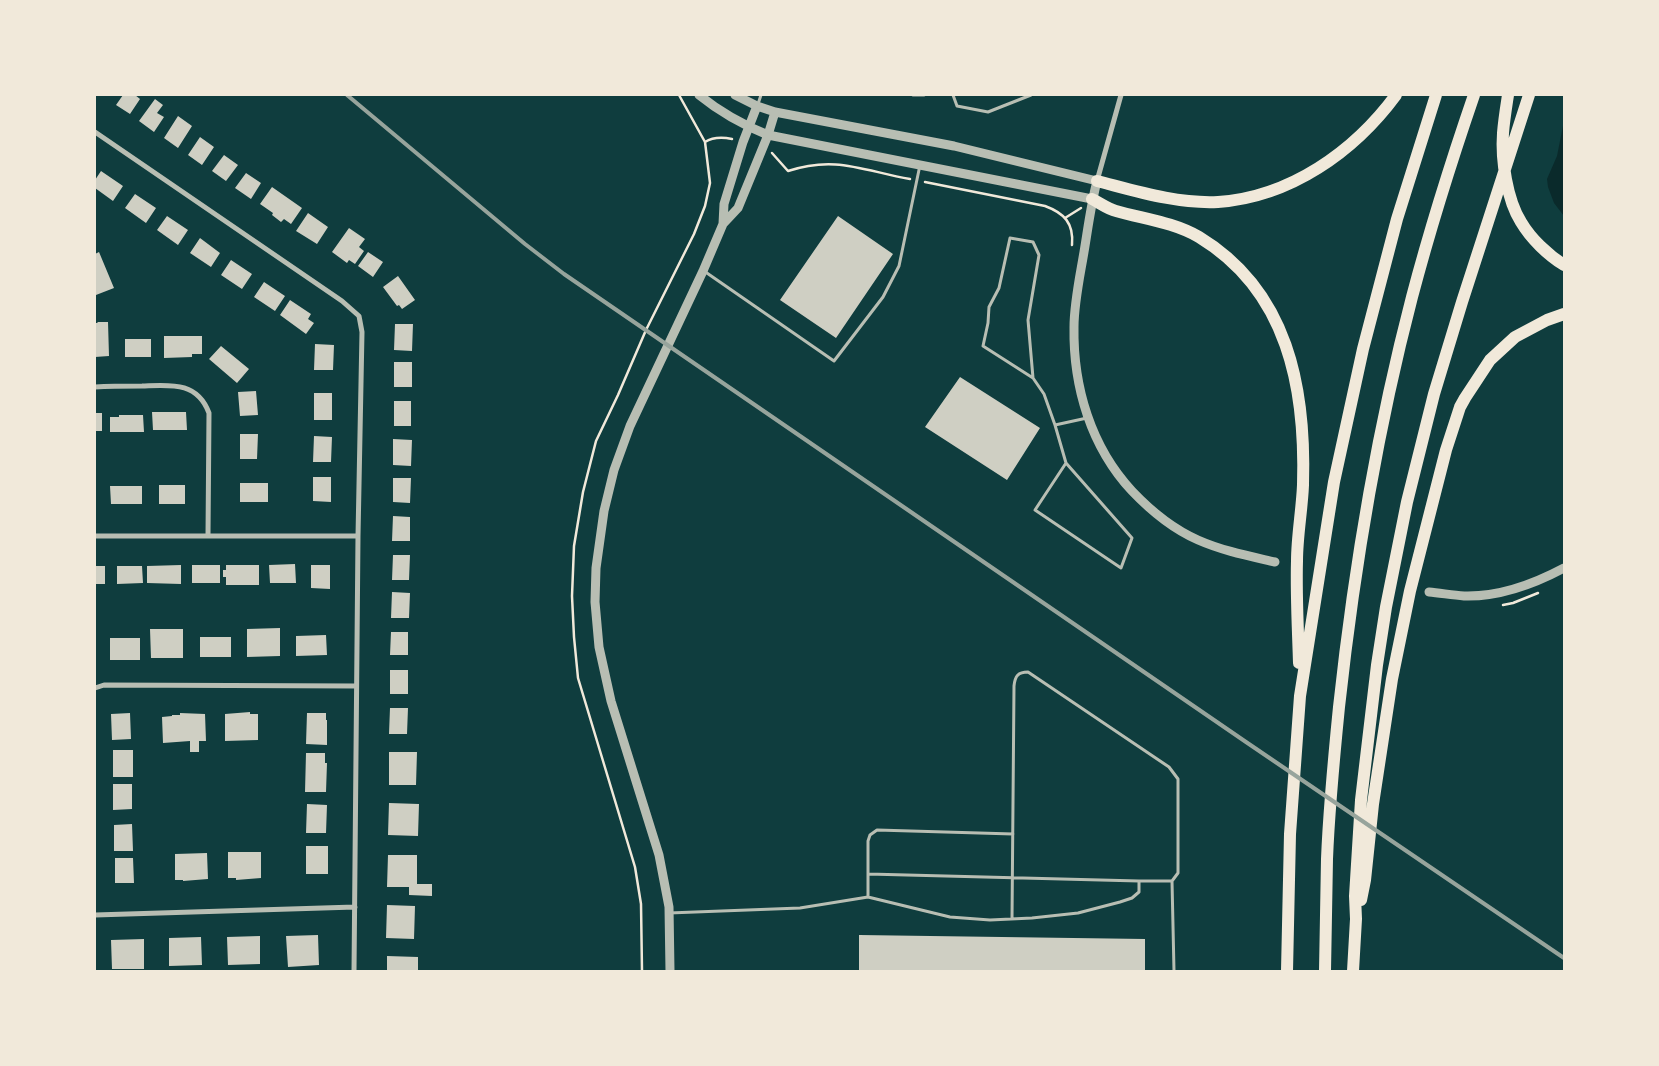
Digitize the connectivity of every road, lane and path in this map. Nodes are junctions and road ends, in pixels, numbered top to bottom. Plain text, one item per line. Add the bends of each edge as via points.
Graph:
1 (679, 95) edge
2 (699, 95) edge
3 (735, 95) edge
4 (762, 95) edge
5 (913, 95) edge
6 (924, 95) edge
7 (953, 95) edge
8 (1031, 95) edge
9 (1121, 95) edge
10 (1396, 95) edge
11 (1436, 95) edge
12 (1474, 95) edge
13 (1508, 95) edge
14 (1529, 95) edge
15 (758, 106) junction
16 (775, 112) junction
17 (749, 127) junction
18 (95, 132) edge
19 (768, 135) junction
20 (920, 165) junction
21 (788, 171) dead end
22 (918, 180) junction
23 (1097, 181) junction
24 (1092, 200) junction
25 (724, 224) junction
26 (1072, 247) dead end
27 (1564, 265) edge
28 (703, 270) junction
29 (1564, 314) edge
30 (1033, 378) junction
31 (95, 387) edge
32 (1088, 418) junction
33 (1055, 425) junction
34 (1066, 463) junction
35 (208, 535) junction
36 (95, 536) edge
37 (358, 536) junction
38 (1275, 562) dead end
39 (1564, 568) edge
40 (1429, 592) dead end
41 (356, 686) junction
42 (95, 688) edge
43 (1300, 696) junction
44 (1367, 802) junction
45 (1013, 834) junction
46 (868, 874) junction
47 (1012, 878) junction
48 (1139, 881) junction
49 (1172, 881) junction
50 (868, 897) junction
51 (355, 907) junction
52 (669, 913) junction
53 (95, 915) edge
54 (1012, 919) junction
55 (354, 971) edge
56 (642, 971) edge
57 (670, 971) edge
58 (1174, 971) edge
59 (1286, 971) edge
60 (1326, 971) edge
61 (1353, 971) edge

1 - 56 path via 705,142 710,183 705,206 596,441 574,546 572,604 578,678 635,867 641,904
2 - 17 street via 716,109
3 - 15 street
4 - 15 lane
5 - 6 lane
7 - 8 lane via 957,106 988,112
9 - 23 street
10 - 23 highway via 1358,138 1315,171 1284,187 1246,198 1191,201
11 - 43 highway via 1397,219 1363,349 1334,482
12 - 60 highway via 1414,289 1386,408 1361,538 1332,777
13 - 27 highway via 1503,135 1510,196 1521,222 1548,254
14 - 44 highway via 1434,394 1407,502 1380,646
15 - 16 street
15 - 17 street
16 - 19 street
16 - 23 street via 954,146
17 - 19 street
17 - 25 street via 724,204
18 - 37 street via 342,300 359,316 362,332
19 - 20 street
19 - 25 street via 738,208
20 - 22 lane
20 - 24 street
21 - 22 path via 833,163
22 - 26 path via 1057,211 1070,226
22 - 28 lane via 899,266 883,298 834,361
23 - 24 street
24 - 32 street via 1074,326 1076,366
24 - 43 highway via 1114,211 1170,224 1198,237 1229,259 1257,289 1277,321 1300,402 1303,486 1297,560
25 - 28 street
28 - 52 street via 630,426 614,470 596,568 599,647 611,701 660,855
29 - 44 highway via 1515,337 1490,360 1462,402 1446,450 1410,592
30 - 30 lane via 983,346 989,307 999,288 1010,238 1033,242 1039,255 1028,320
30 - 33 lane via 1044,394
31 - 35 street via 172,385 186,388 205,402 209,413
32 - 33 lane
32 - 38 street via 1103,452 1122,480 1160,518 1198,540
33 - 34 lane
34 - 34 lane via 1035,510 1121,568 1132,538
35 - 36 street
35 - 37 street
37 - 41 street
39 - 40 street via 1537,582 1501,592 1465,596
41 - 42 street
41 - 51 street
43 - 59 highway via 1290,834
44 - 61 highway via 1355,896
45 - 46 lane via 877,830 868,841
45 - 47 lane
45 - 49 lane via 1014,679 1018,674 1028,672 1174,773 1178,779 1178,873
46 - 47 lane
46 - 50 lane
47 - 48 lane
47 - 54 lane
48 - 49 lane
48 - 54 lane via 1139,892 1120,902 1078,913
49 - 58 lane
50 - 52 lane via 800,908
50 - 54 lane via 950,917
51 - 53 street
51 - 55 street
52 - 57 street

